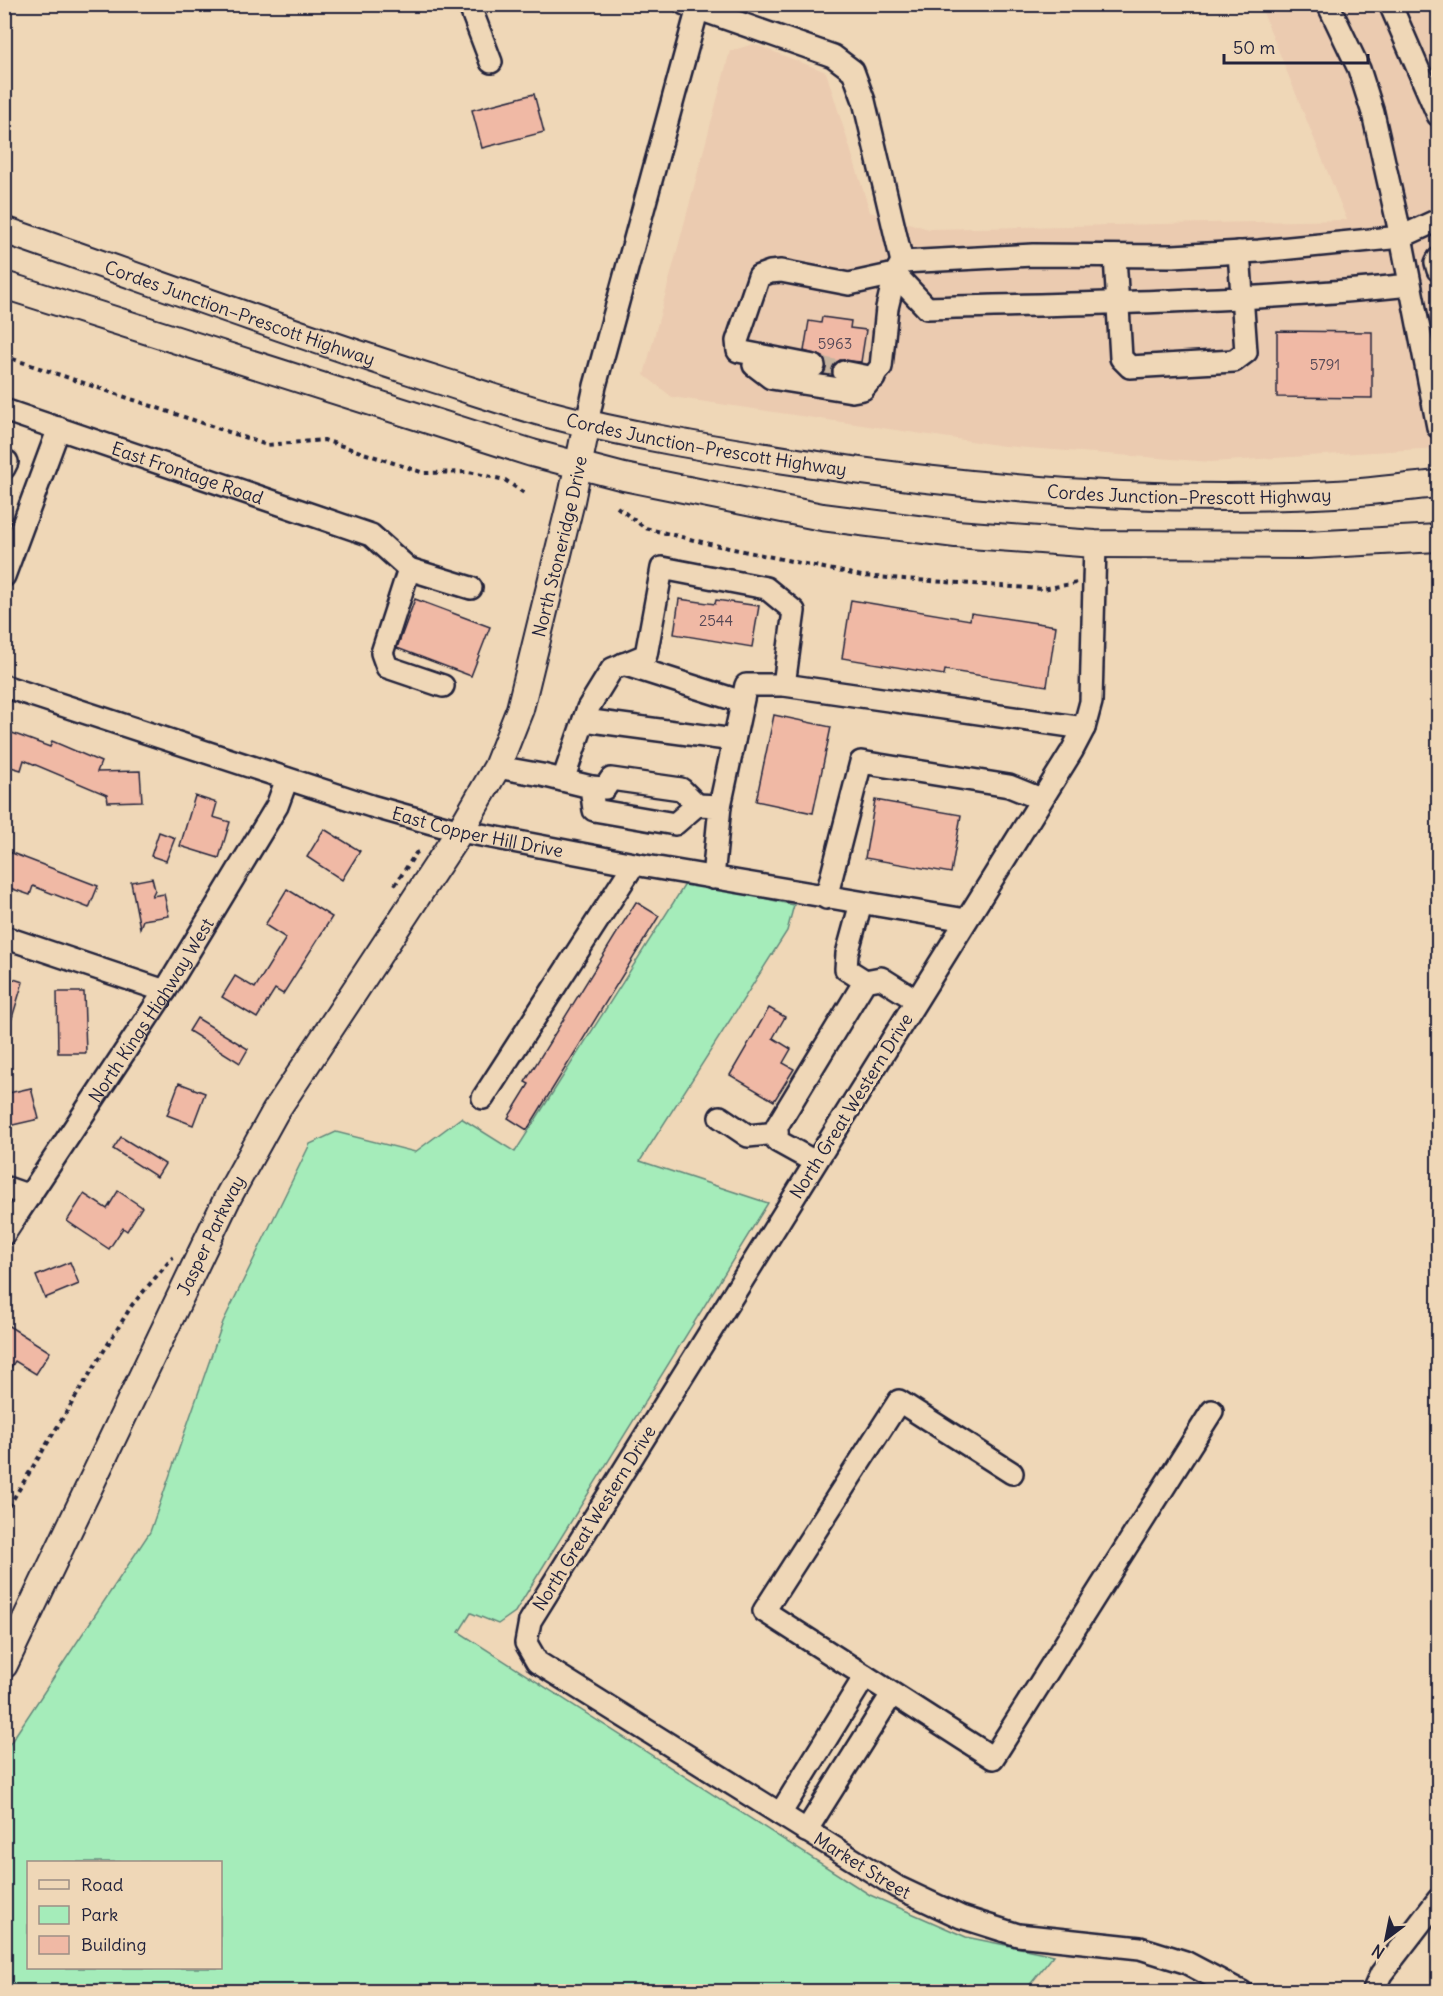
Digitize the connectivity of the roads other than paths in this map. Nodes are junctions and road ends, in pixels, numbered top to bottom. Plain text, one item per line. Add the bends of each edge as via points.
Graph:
1 (469, 4) edge
2 (1328, 4) edge
3 (1390, 4) edge
4 (694, 6) edge
5 (491, 62) dead end
6 (1438, 115) edge
7 (1438, 220) edge
8 (4, 230) edge
9 (1401, 237) junction
10 (1239, 252) junction
11 (1115, 256) junction
12 (1438, 259) edge
13 (898, 268) junction
14 (1438, 270) edge
15 (4, 285) edge
16 (1410, 285) junction
17 (1242, 297) junction
18 (1119, 302) junction
19 (746, 358) junction
20 (814, 366) tunnel mouth
21 (843, 376) tunnel mouth
22 (874, 378) junction
23 (4, 410) edge
24 (587, 423) junction
25 (1438, 427) edge
26 (60, 428) junction
27 (578, 466) junction
28 (1438, 484) edge
29 (1438, 538) edge
30 (1095, 544) junction
31 (409, 570) junction
32 (4, 576) edge
33 (471, 588) dead end
34 (624, 664) junction
35 (784, 685) junction
36 (4, 686) edge
37 (443, 686) dead end
38 (744, 694) junction
39 (584, 720) junction
40 (1084, 728) junction
41 (734, 740) junction
42 (497, 767) junction
43 (287, 779) junction
44 (563, 780) junction
45 (591, 787) junction
46 (1041, 799) junction
47 (697, 805) junction
48 (720, 806) junction
49 (460, 831) junction
50 (634, 864) junction
51 (713, 878) junction
52 (826, 898) junction
53 (861, 903) junction
54 (966, 920) junction
55 (4, 937) edge
56 (865, 981) junction
57 (165, 991) junction
58 (916, 1000) junction
59 (483, 1098) dead end
60 (720, 1117) dead end
61 (777, 1133) junction
62 (815, 1162) junction
63 (4, 1187) edge
64 (30, 1196) junction
65 (4, 1234) edge
66 (1212, 1411) dead end
67 (1012, 1473) dead end
68 (526, 1643) joint
69 (4, 1665) edge
70 (865, 1676) junction
71 (892, 1694) junction
72 (780, 1814) junction
73 (806, 1830) junction
74 (1438, 1900) edge
75 (1242, 1992) edge
76 (1373, 1992) edge

1 - 5 street
2 - 9 street via 1370,102
3 - 6 street
4 - 13 street via 833,56 853,71 864,101
4 - 24 street, North Stoneridge Drive
7 - 9 street
8 - 24 main road, Cordes Junction–Prescott Highway via 392,365
9 - 10 street
9 - 16 street
10 - 11 street
10 - 17 street
11 - 13 street via 1033,255
11 - 18 street
12 - 14 street
13 - 18 street via 927,308
13 - 19 street via 849,284 781,271 759,276 737,341
13 - 22 street via 887,308 881,367
15 - 27 main road
16 - 17 street
16 - 25 street
17 - 18 street
17 - 18 street via 1246,352 1234,362 1130,367 1121,358
19 - 20 street
19 - 22 street via 771,378 852,391 863,389
21 - 22 street
23 - 26 street, East Frontage Road
24 - 27 main road, North Stoneridge Drive
24 - 28 main road, Cordes Junction–Prescott Highway via 882,475 1047,492 1220,497 1337,494
26 - 31 street, East Frontage Road via 371,535
26 - 32 street
27 - 30 main road via 822,517 956,534
27 - 42 main road, North Stoneridge Drive via 520,709
29 - 30 main road via 1307,545
30 - 40 street, North Great Western Drive via 1091,702
31 - 33 street
31 - 37 street via 382,653 387,667
34 - 35 street via 646,655 662,568 766,588 794,611
34 - 38 street
34 - 39 street via 612,669
35 - 38 street
35 - 40 street
36 - 43 street, East Copper Hill Drive
38 - 41 street
39 - 41 street
39 - 44 street
40 - 46 street, North Great Western Drive
41 - 48 street
42 - 44 street
42 - 49 main road, North Stoneridge Drive
43 - 49 street, East Copper Hill Drive
43 - 57 street, North Kings Highway West via 277,806
44 - 45 street
45 - 47 street via 605,788 611,779 681,789
45 - 47 street via 594,810 675,824
46 - 52 street via 1009,786 861,762
46 - 54 street, North Great Western Drive
47 - 48 street
48 - 51 street
49 - 50 street, East Copper Hill Drive
49 - 69 main road, Jasper Parkway via 274,1112 223,1207
50 - 51 street, East Copper Hill Drive
50 - 59 street
51 - 52 street, East Copper Hill Drive
52 - 53 street, East Copper Hill Drive
53 - 54 street, East Copper Hill Drive
53 - 56 street via 846,969
54 - 58 street, North Great Western Drive
55 - 57 street
56 - 58 street via 881,978
56 - 61 street via 777,1126
57 - 64 street, North Kings Highway West
58 - 62 street, North Great Western Drive
60 - 61 street via 748,1136
61 - 62 street via 777,1141
62 - 68 street, North Great Western Drive via 530,1621
63 - 64 street
64 - 65 street, North Kings Highway West
66 - 71 street via 993,1758
67 - 70 street via 899,1401 764,1611
68 - 72 street, Market Street via 537,1662
70 - 71 street
70 - 72 street
71 - 73 street
72 - 73 street, Market Street
73 - 75 street, Market Street via 897,1887 961,1917 1018,1935 1140,1948 1185,1962
74 - 76 street via 1381,1974

